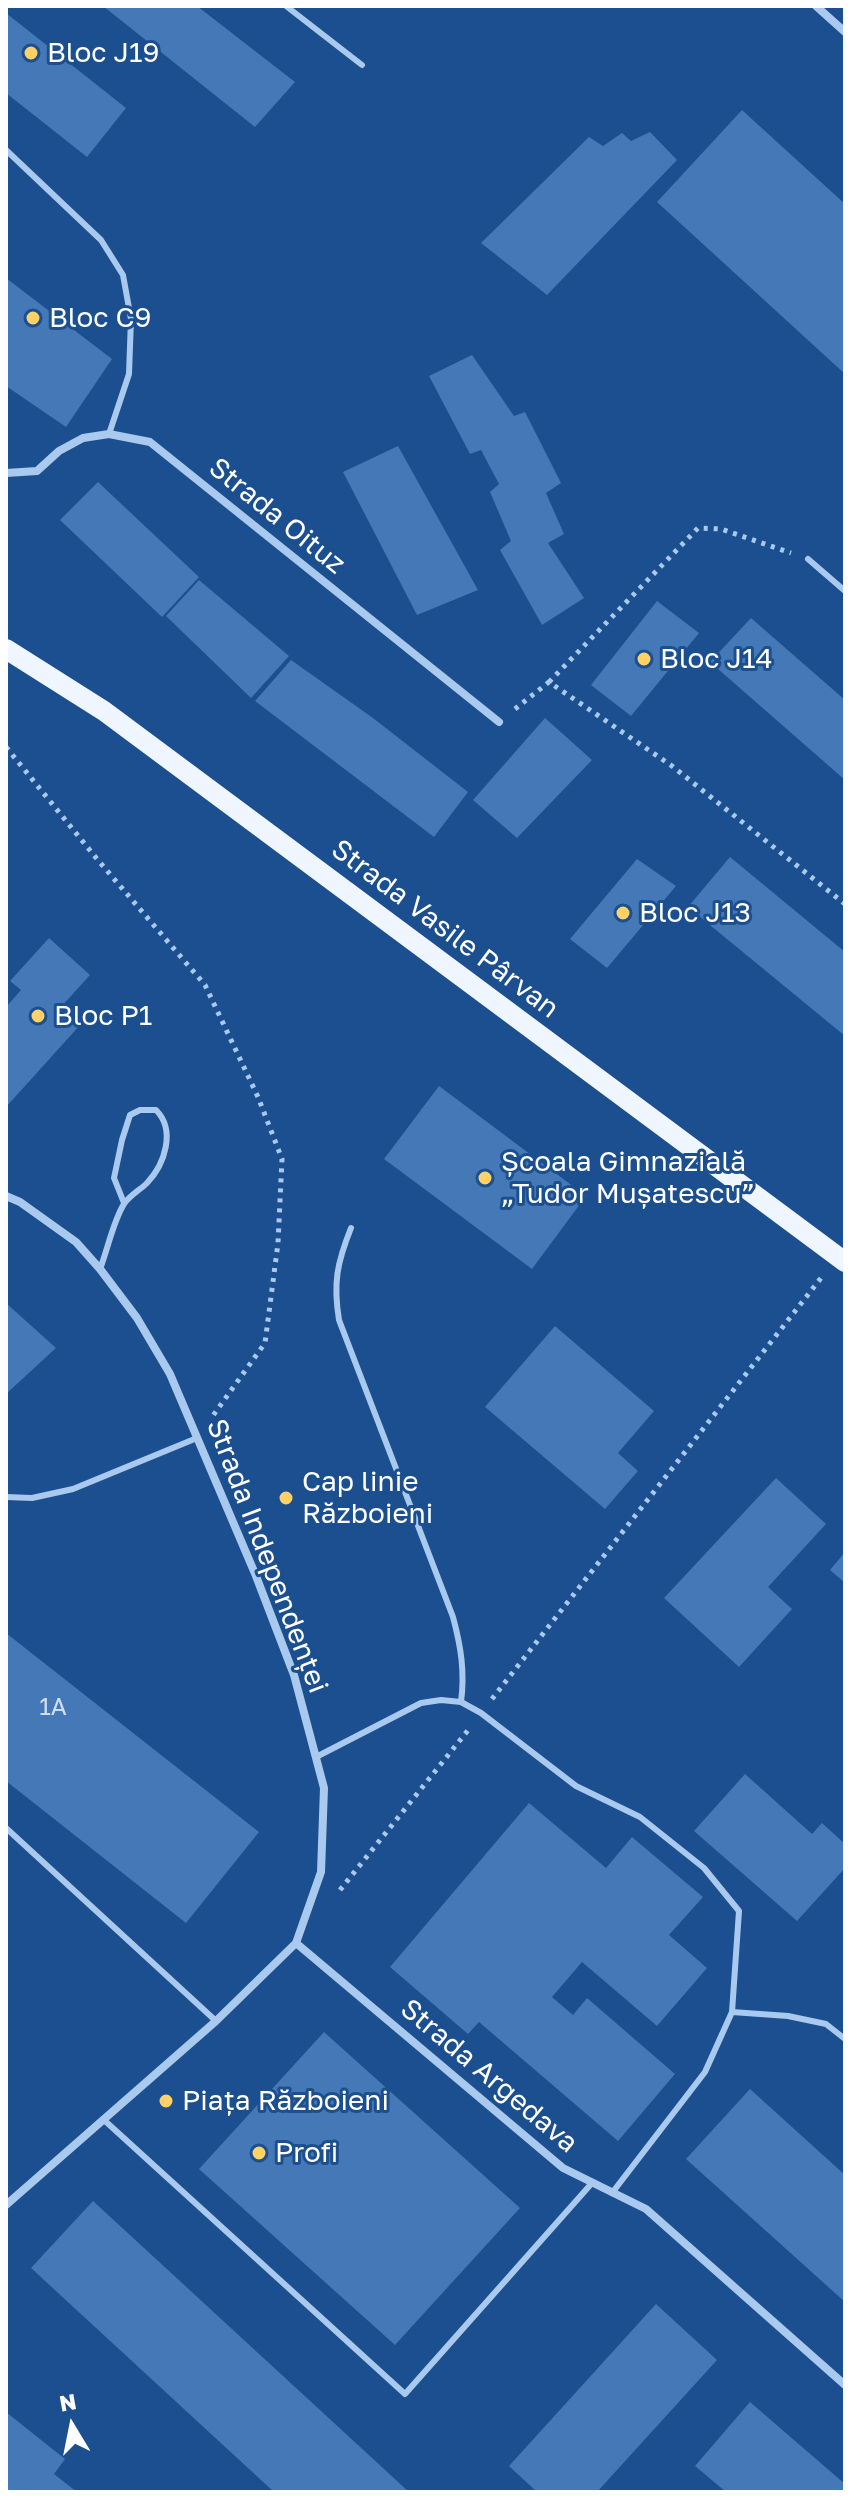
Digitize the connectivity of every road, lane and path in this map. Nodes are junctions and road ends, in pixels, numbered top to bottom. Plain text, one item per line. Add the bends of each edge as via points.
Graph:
1 (286, 6) edge
2 (816, 6) edge
3 (845, 32) edge
4 (362, 65) dead end
5 (6, 150) edge
6 (109, 434) junction
7 (6, 473) edge
8 (808, 559) joint
9 (845, 591) edge
10 (6, 649) edge
11 (549, 682) junction
12 (499, 722) joint
13 (6, 747) edge
14 (845, 904) edge
15 (6, 1196) edge
16 (124, 1203) junction
17 (351, 1228) dead end
18 (842, 1260) edge
19 (100, 1269) junction
20 (197, 1438) junction
21 (6, 1497) edge
22 (461, 1702) junction
23 (481, 1713) junction
24 (316, 1757) junction
25 (6, 1828) edge
26 (336, 1895) dead end
27 (296, 1943) junction
28 (732, 2012) junction
29 (216, 2021) junction
30 (845, 2039) edge
31 (104, 2120) junction
32 (592, 2183) junction
33 (612, 2193) junction
34 (6, 2205) edge
35 (845, 2385) edge

1 - 4 lane
2 - 3 street
5 - 6 lane via 101,240 123,275 131,319 129,374
6 - 7 street, Strada Oituz via 83,438 37,471
6 - 12 street, Strada Oituz via 150,442
8 - 9 lane
8 - 11 path via 721,529 698,528
10 - 18 main road, Strada Vasile Pârvan via 104,711
11 - 12 path
11 - 14 path via 672,766
13 - 20 path via 205,985 282,1159 265,1343
15 - 19 street, Strada Independenței via 76,1242
16 - 16 lane via 163,1160 167,1135 156,1110 130,1115 126,1126 114,1178
16 - 19 lane
17 - 22 lane via 335,1283 339,1320 453,1617 464,1677
18 - 23 path
19 - 20 street, Strada Independenței via 170,1374
20 - 21 lane via 73,1489 32,1498
20 - 24 street, Strada Independenței via 294,1675
22 - 23 lane
22 - 24 lane via 421,1703
23 - 26 path
23 - 28 lane via 576,1786 640,1817 704,1868 739,1911
24 - 27 street, Strada Independenței via 324,1788 321,1872
25 - 29 lane
27 - 29 street, Strada Independenței
27 - 32 street, Strada Argedava via 563,2168
28 - 30 lane via 826,2024
28 - 33 lane via 705,2072
29 - 31 street, Strada Independenței
31 - 32 lane via 405,2394
31 - 34 street, Strada Independenței
32 - 33 street, Strada Argedava
33 - 35 street, Strada Argedava via 646,2209

